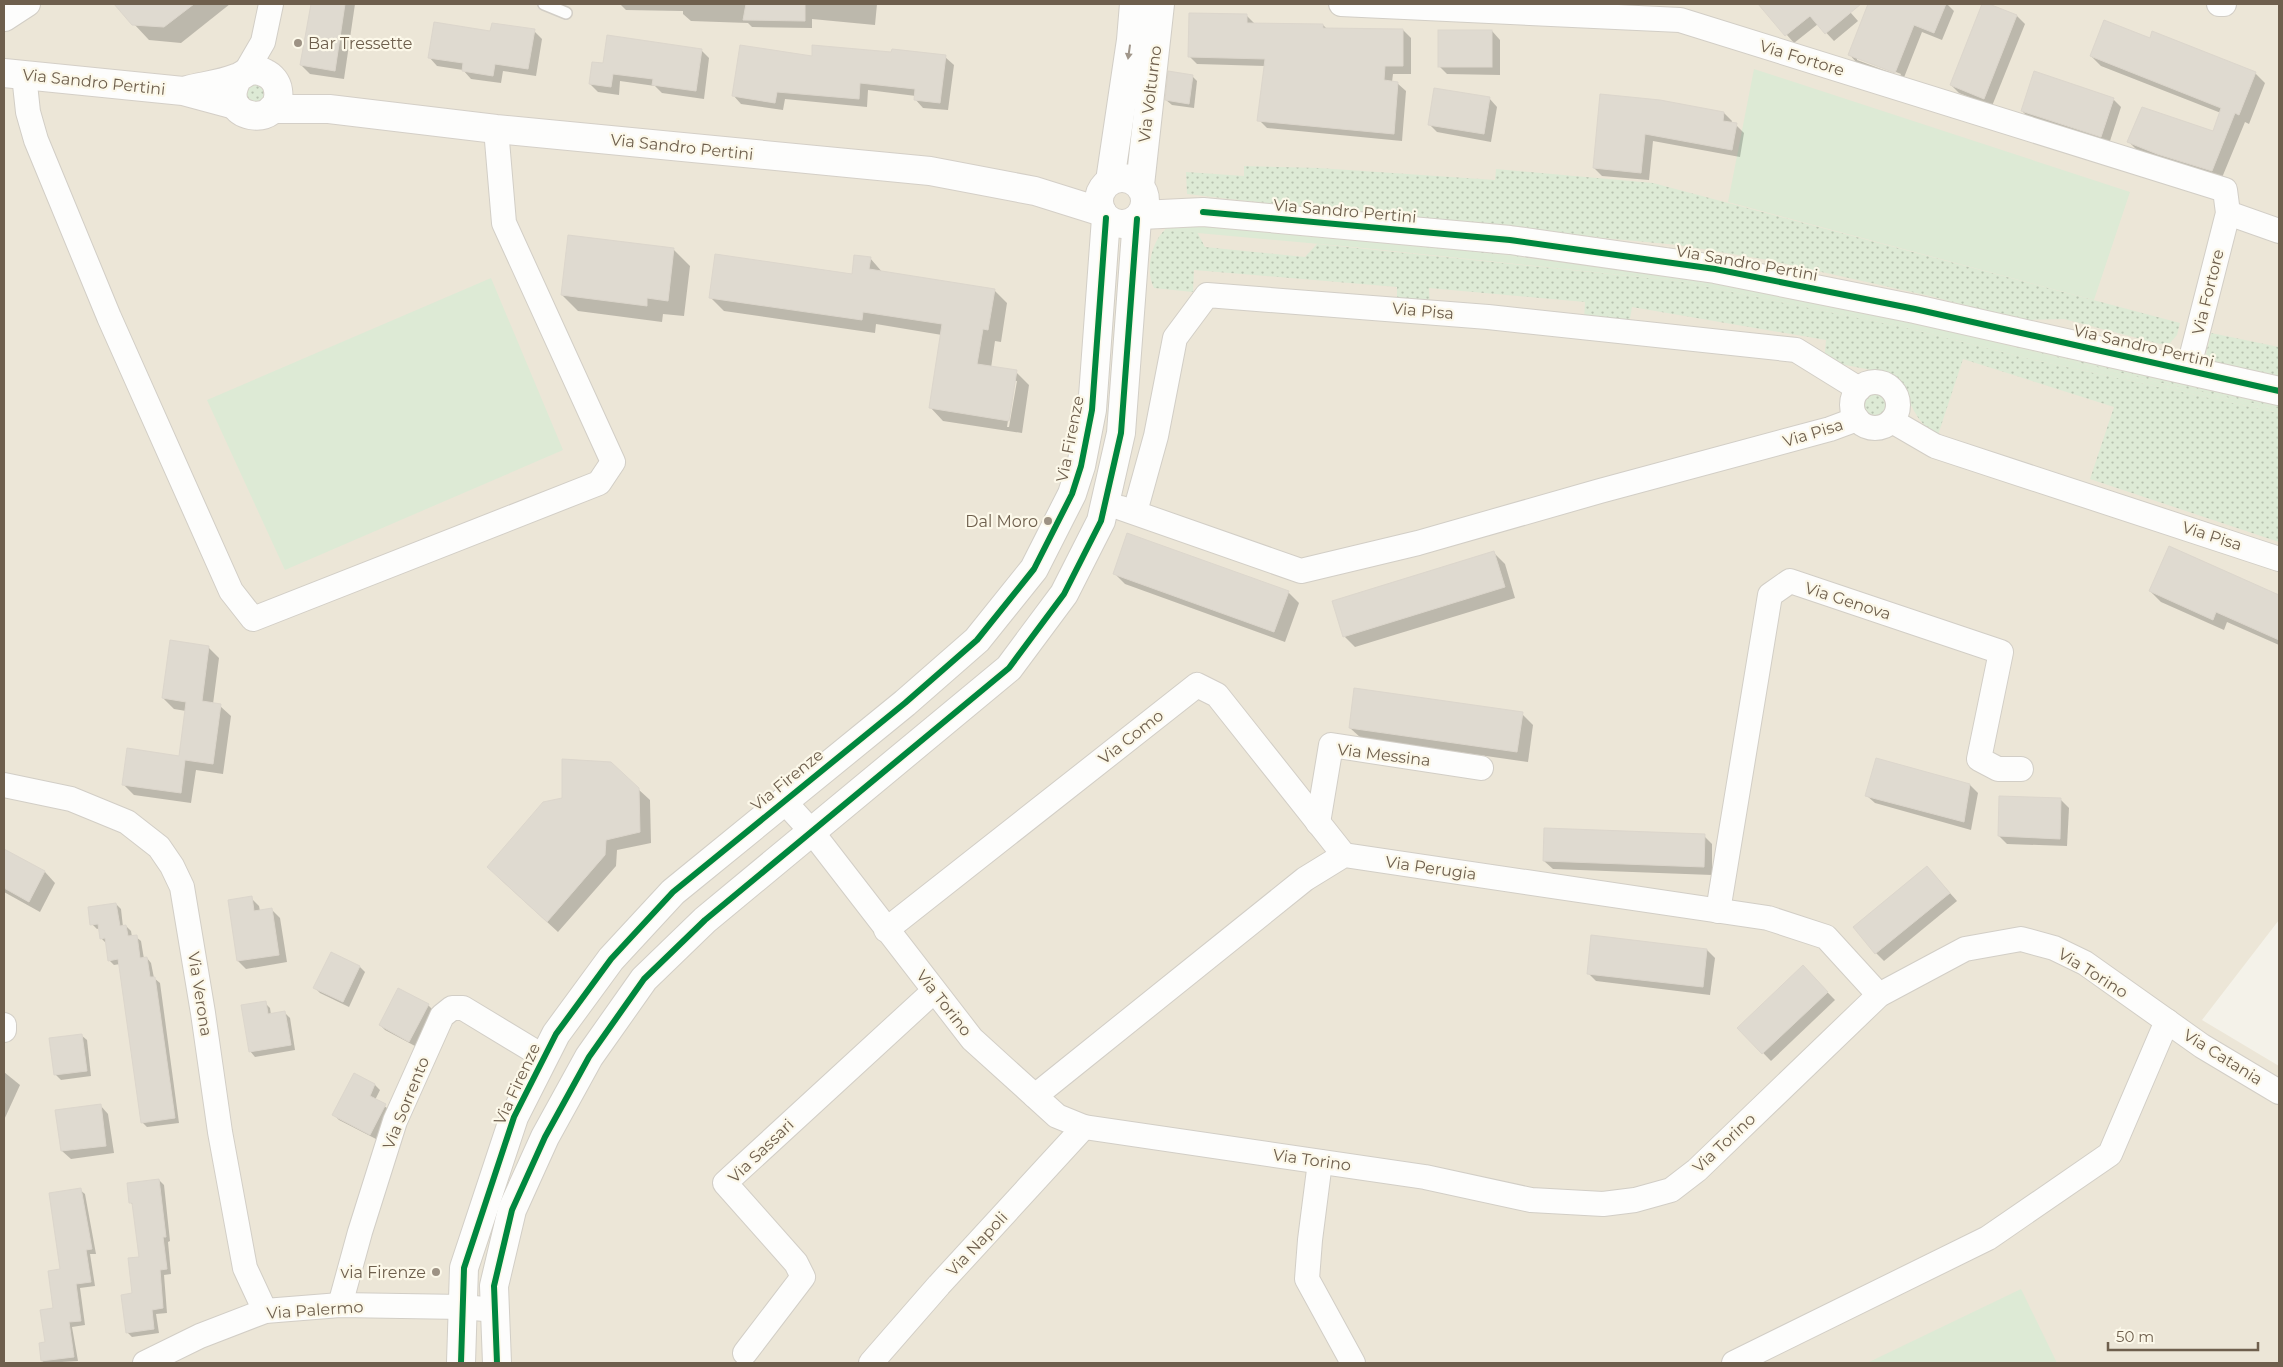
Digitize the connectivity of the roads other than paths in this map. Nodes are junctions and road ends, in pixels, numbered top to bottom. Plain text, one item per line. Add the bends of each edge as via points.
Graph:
1 (28, 4) edge
2 (271, 4) edge
3 (544, 4) edge
4 (1134, 4) edge
5 (1160, 4) edge
6 (1341, 4) edge
7 (2219, 4) edge
8 (2224, 4) edge
9 (566, 13) dead end
10 (5, 19) dead end
11 (14, 74) edge
12 (261, 84) junction
13 (184, 91) junction
14 (235, 105) junction
15 (496, 129) junction
16 (1107, 183) junction
17 (1035, 191) junction
18 (1140, 202) junction
19 (2228, 214) junction
20 (1104, 215) junction
21 (2279, 231) edge
22 (2188, 370) junction
23 (1859, 389) junction
24 (2279, 391) edge
25 (1857, 419) junction
26 (1892, 421) junction
27 (1105, 502) junction
28 (1135, 512) junction
29 (2279, 558) edge
30 (1482, 768) dead end
31 (2021, 769) dead end
32 (4, 785) edge
33 (784, 800) junction
34 (1318, 823) junction
35 (812, 832) junction
36 (1344, 855) junction
37 (1718, 911) junction
38 (886, 930) junction
39 (934, 991) junction
40 (1879, 995) junction
41 (2167, 1021) junction
42 (4, 1025) edge
43 (4, 1030) edge
44 (544, 1056) junction
45 (2279, 1092) edge
46 (1035, 1096) junction
47 (1084, 1127) junction
48 (1320, 1162) junction
49 (340, 1305) junction
50 (463, 1306) junction
51 (495, 1310) junction
52 (265, 1311) junction
53 (745, 1353) dead end
54 (145, 1363) edge
55 (461, 1363) edge
56 (497, 1363) edge
57 (871, 1363) edge
58 (1353, 1363) edge
59 (1734, 1363) edge

1 - 10 street
2 - 12 street via 263,42
3 - 9 lane
4 -> 16 street, Via Volturno
5 - 18 street, Via Volturno
6 - 19 street, Via Fortore via 1680,20 2225,190
7 - 8 street
11 - 13 street, Via Sandro Pertini
11 - 15 street via 36,140 109,317 231,591 253,619 599,483 613,462 504,223
12 - 13 street, Via Sandro Pertini
12 - 14 street via 233,86
12 - 14 street, Via Sandro Pertini via 263,115 253,117 242,113
12 - 15 street, Via Sandro Pertini via 329,108
13 - 14 street, Via Sandro Pertini
15 - 17 street, Via Sandro Pertini via 930,171
16 - 17 street, Via Sandro Pertini
16 - 18 street, Via Sandro Pertini via 1125,178
16 - 20 street via 1099,198
17 - 20 street, Via Sandro Pertini
18 - 20 street, Via Sandro Pertini via 1121,224
18 - 22 street, Via Sandro Pertini via 1203,212 1510,240 1715,269 1916,309
18 - 27 street via 1121,433
19 - 21 street
19 - 22 street, Via Fortore
20 - 33 street, Via Firenze via 1092,410 1081,466 1072,494 1034,569 977,640 905,703
22 - 24 street, Via Sandro Pertini
23 - 25 street via 1853,404
23 - 26 street via 1873,382 1888,386 1897,399 1898,407
23 - 28 street, Via Pisa via 1796,350 1488,317 1207,295 1175,338 1156,436
25 - 26 street via 1870,428 1885,426
25 - 28 street, Via Pisa via 1418,543 1301,571
26 - 29 street, Via Pisa via 1935,446
27 - 28 street, Via Pisa
27 - 35 street via 1101,521 1064,594 1009,668
30 - 34 street, Via Messina via 1331,745
31 - 37 street, Via Genova via 1998,769 1979,759 2001,652 1790,581 1770,595
32 - 52 street, Via Verona via 71,799 127,822 159,847 172,866 182,887 245,1268
33 - 35 street, Via Torino
33 - 44 street, Via Firenze via 673,892 611,959 556,1034
34 - 36 street, Via Como
34 - 38 street, Via Como via 1217,695 1197,685
35 - 38 street, Via Torino
35 - 51 street via 705,920 644,979 589,1057 545,1137 512,1210 494,1286
36 - 37 street, Via Perugia
36 - 46 street via 1305,879
37 - 40 street, Via Perugia via 1768,918 1826,937
38 - 39 street, Via Torino
39 - 46 street, Via Torino via 972,1040
39 - 53 street, Via Sassari via 724,1183 796,1263 804,1277
40 - 41 street, Via Torino via 1965,949 2021,939 2054,948 2085,963
40 - 48 street, Via Torino via 1697,1170 1671,1190 1635,1200 1603,1204 1532,1200 1425,1177
41 - 45 street, Via Catania
41 - 59 street via 2110,1154 1988,1238
42 - 43 street
44 - 49 street, Via Sorrento via 463,1008 452,1008 442,1016 395,1121
44 - 50 street, Via Firenze via 514,1116 464,1268
46 - 47 street, Via Torino via 1058,1116
47 - 48 street, Via Torino
47 - 57 street, Via Napoli
48 - 58 street via 1307,1279
49 - 50 street, Via Palermo
49 - 52 street, Via Palermo
50 - 51 street, Via Palermo
50 - 55 street, Via Firenze
51 - 56 street
52 - 54 street, Via Palermo via 200,1336

